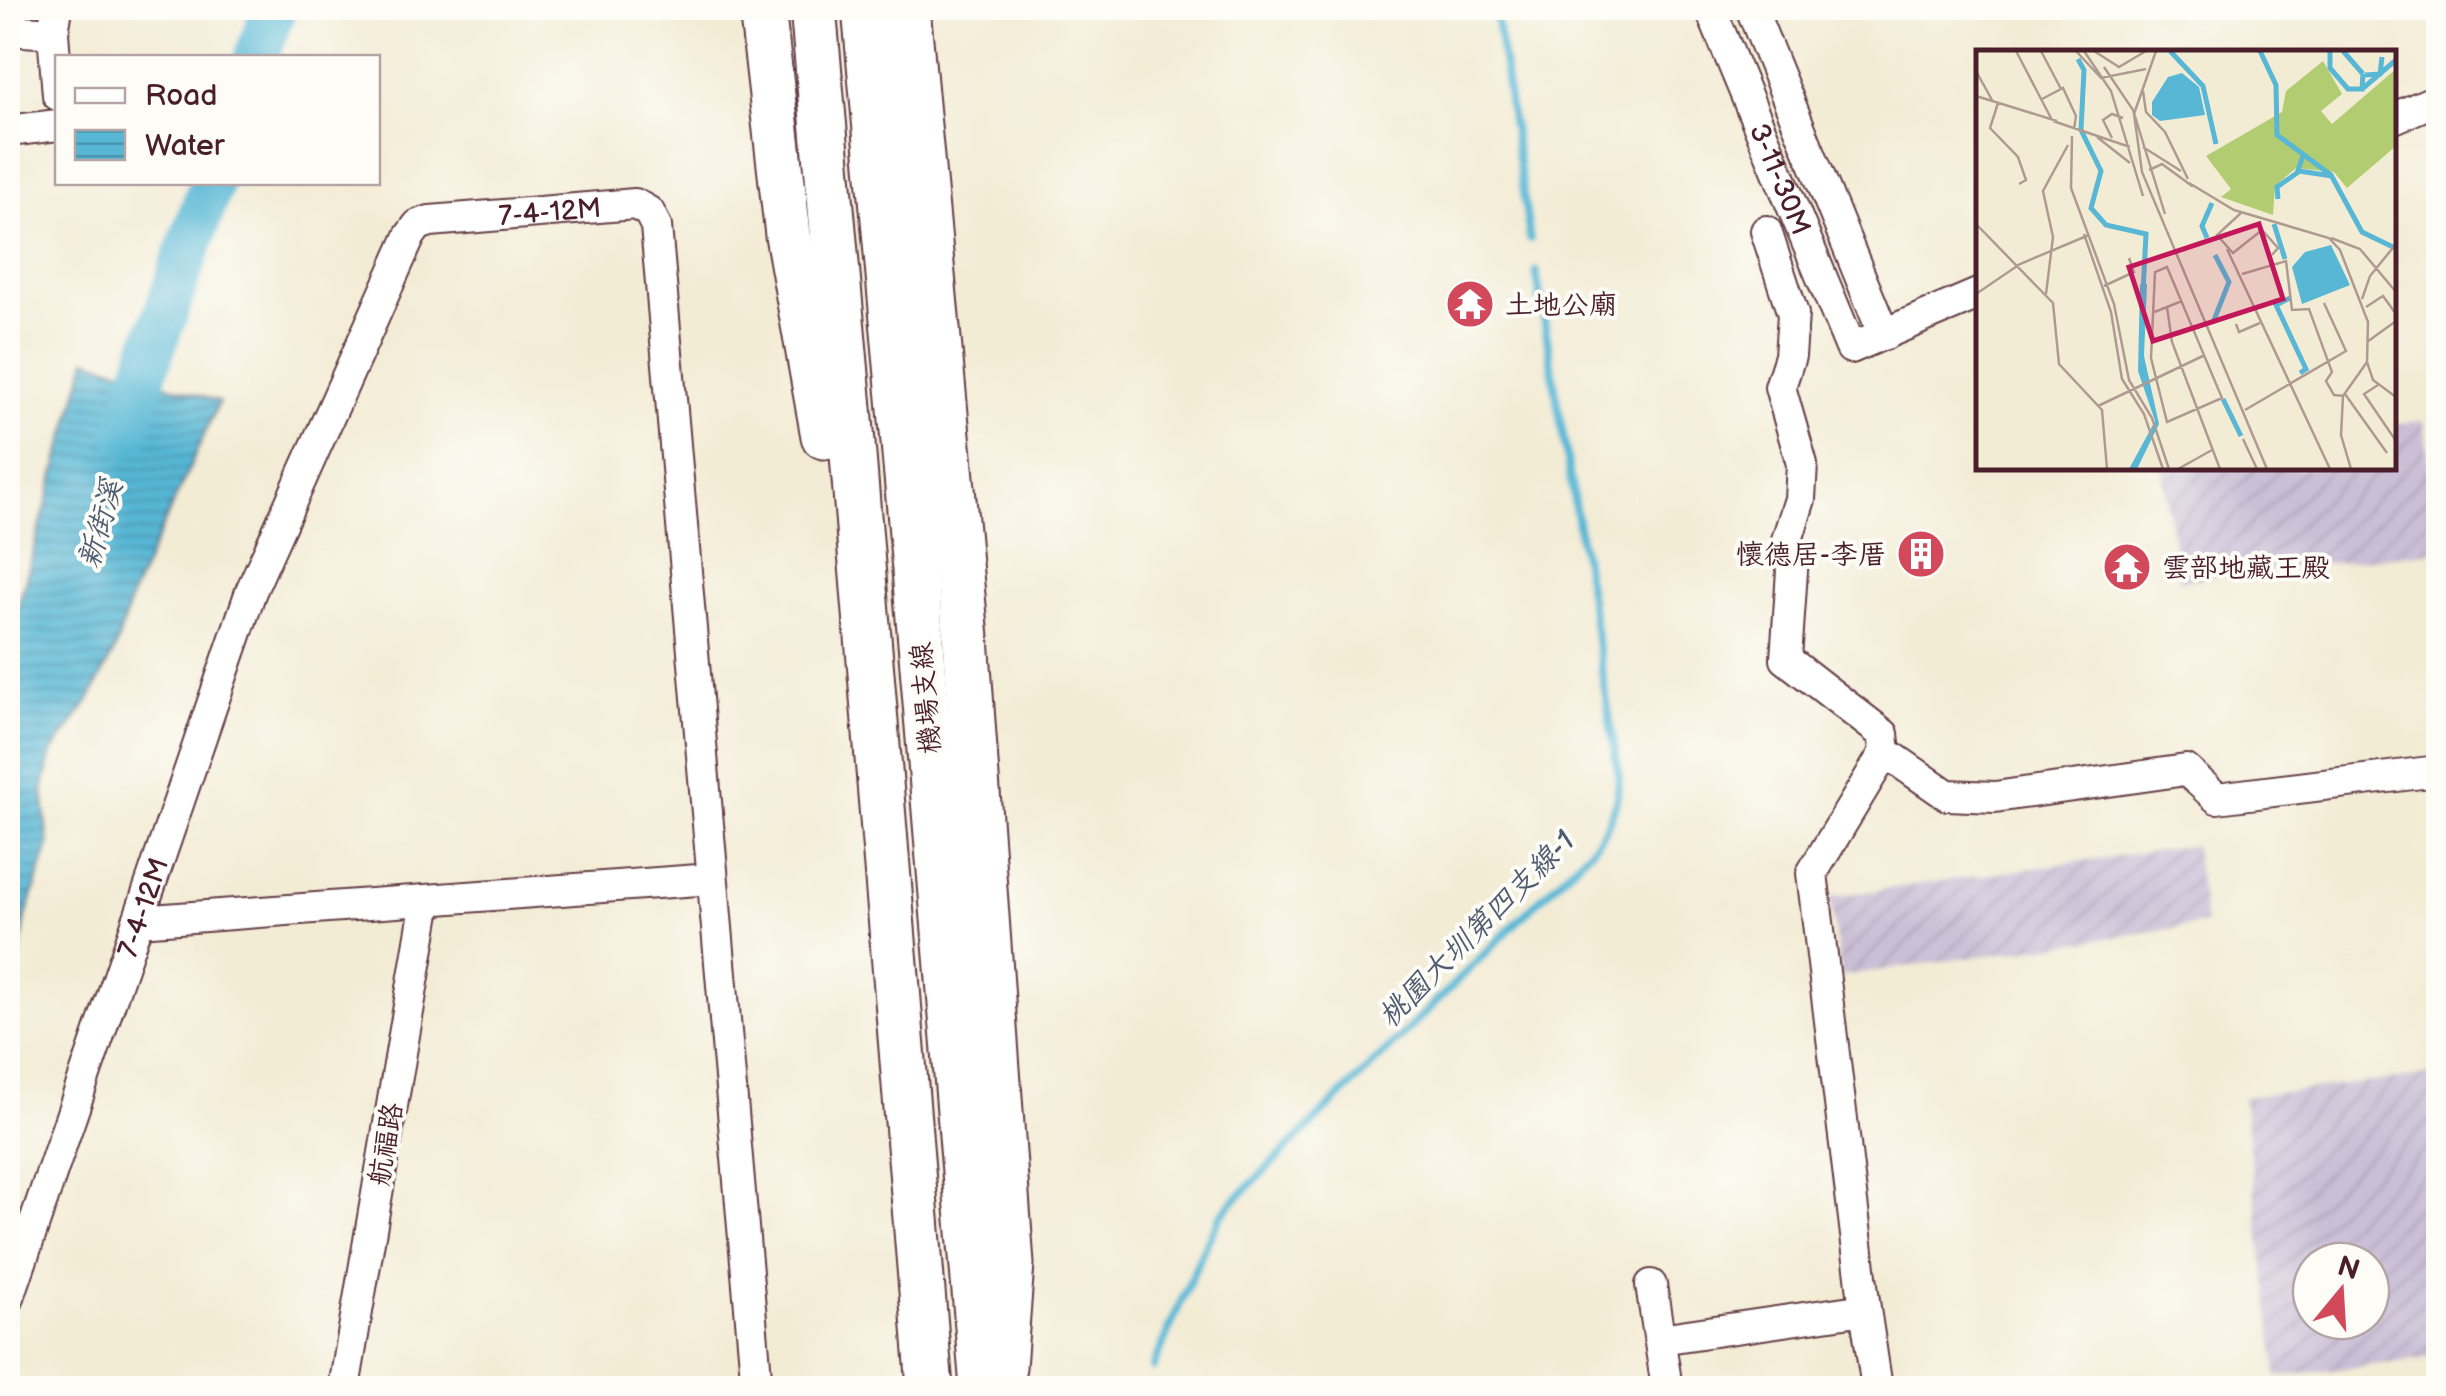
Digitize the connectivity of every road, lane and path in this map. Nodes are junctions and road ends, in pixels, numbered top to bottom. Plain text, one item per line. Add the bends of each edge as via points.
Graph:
1 (762, 8) edge
2 (782, 8) edge
3 (813, 8) edge
4 (865, 8) edge
5 (907, 8) edge
6 (1710, 8) edge
7 (1751, 8) edge
8 (55, 20) edge
9 (8, 30) edge
10 (56, 55) edge
11 (2438, 99) edge
12 (2396, 117) edge
13 (55, 125) edge
14 (8, 131) edge
15 (1766, 231) dead end
16 (1976, 295) edge
17 (1884, 334) junction
18 (824, 436) junction
19 (874, 717) junction
20 (1885, 752) junction
21 (2438, 770) edge
22 (712, 879) junction
23 (427, 900) junction
24 (138, 921) junction
25 (1651, 1286) dead end
26 (8, 1300) edge
27 (1865, 1309) junction
28 (1660, 1339) junction
29 (344, 1388) edge
30 (757, 1388) edge
31 (930, 1388) edge
32 (983, 1388) edge
33 (1002, 1388) edge
34 (1667, 1388) edge
35 (1877, 1388) edge

1 - 18 highway via 788,235
2 - 18 highway
3 - 19 highway, 機場支線
4 - 32 highway, 機場支線
5 - 33 highway via 966,638 1011,1264
6 - 17 street, 3-11-30M via 1850,348
7 - 17 street, 3-11-30M
8 - 9 street
8 - 10 street
11 - 12 street
13 - 14 street
15 - 20 street via 1793,314 1780,387 1802,464 1800,499 1786,540 1793,556 1786,660 1883,734
16 - 17 street
18 - 19 highway via 838,582
19 - 31 highway, 機場支線
20 - 21 street via 1948,795 1995,797 2186,770 2217,798
20 - 27 street via 1812,873
22 - 23 street
22 - 24 street, 7-4-12M via 656,226 635,204 418,224 251,591
22 - 30 street, 7-4-12M
23 - 24 street
23 - 29 street, 航福路
24 - 26 street, 7-4-12M
25 - 28 street
27 - 28 street
27 - 35 street
28 - 34 street

